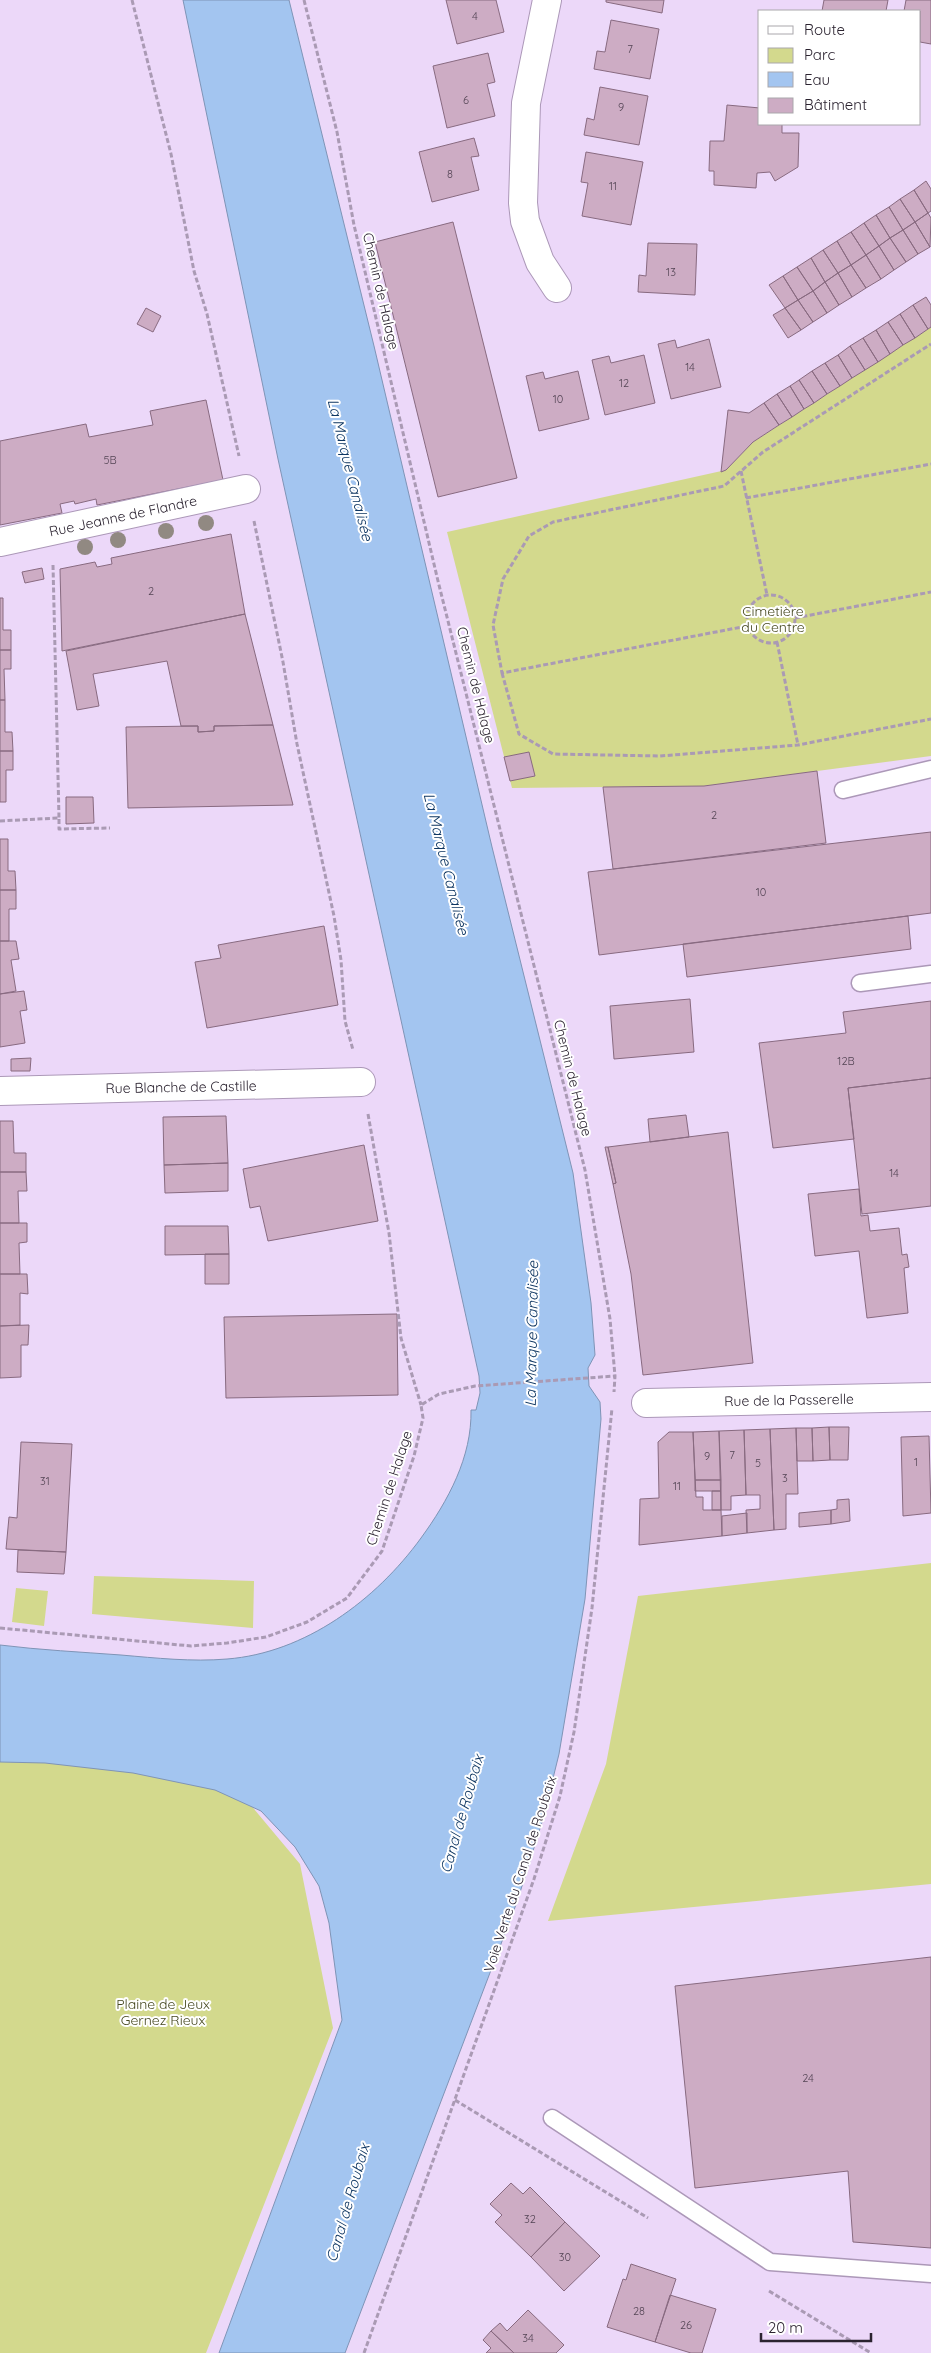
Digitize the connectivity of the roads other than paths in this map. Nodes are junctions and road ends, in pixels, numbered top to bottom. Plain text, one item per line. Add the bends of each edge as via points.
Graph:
1 (547, 0) edge
2 (557, 288) dead end
3 (246, 489) road end
4 (0, 542) edge
5 (931, 769) edge
6 (843, 790) dead end
7 (931, 974) edge
8 (860, 983) dead end
9 (361, 1082) road end
10 (0, 1091) edge
11 (931, 1397) edge
12 (646, 1403) dead end
13 (552, 2118) dead end
14 (931, 2274) edge

1 - 2 street via 526,103 523,203 525,221 540,262
3 - 4 street, Rue Jeanne de Flandre
5 - 6 lane
7 - 8 lane
9 - 10 street, Rue Blanche de Castille
11 - 12 street, Rue de la Passerelle
13 - 14 lane via 770,2262

